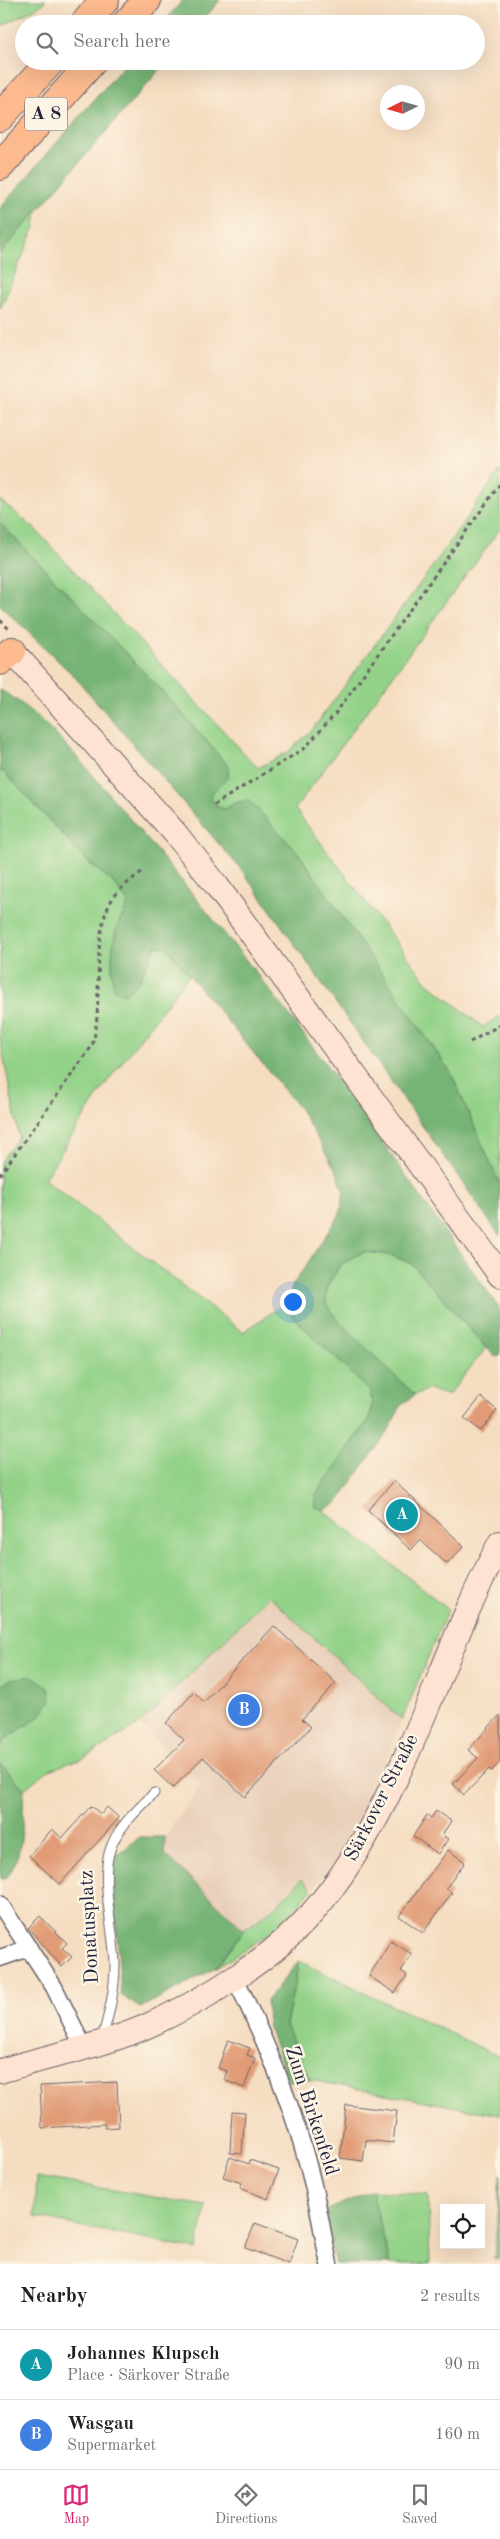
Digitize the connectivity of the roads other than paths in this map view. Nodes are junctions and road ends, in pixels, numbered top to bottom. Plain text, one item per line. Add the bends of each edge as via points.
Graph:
1 (105, 0) edge
2 (147, 0) edge
3 (92, 15) edge
4 (134, 15) edge
5 (43, 70) edge
6 (85, 70) edge
7 (0, 117) edge
8 (0, 166) edge
9 (4, 650) edge
10 (500, 1275) edge
11 (500, 1543) edge
12 (154, 1793) dead end
13 (0, 1904) edge
14 (29, 1948) junction
15 (0, 1958) edge
16 (235, 1978) junction
17 (93, 2045) junction
18 (0, 2071) edge
19 (329, 2264) edge

1 - 3 highway
2 - 4 highway
5 - 7 highway, A 8
6 - 8 highway, A 8
9 - 10 main road via 175,833
11 - 16 main road, Särkover Straße via 480,1581 405,1761 360,1845 312,1913
12 - 17 lane, Donatusplatz via 119,1831 109,1850 106,1868 115,1963 114,1992
13 - 14 street, Donatusplatz
14 - 15 street
14 - 17 street, Donatusplatz
16 - 17 main road, Särkover Straße via 144,2028
16 - 19 street, Zum Birkenfeld via 282,2083 312,2182
17 - 18 main road, Särkover Straße

